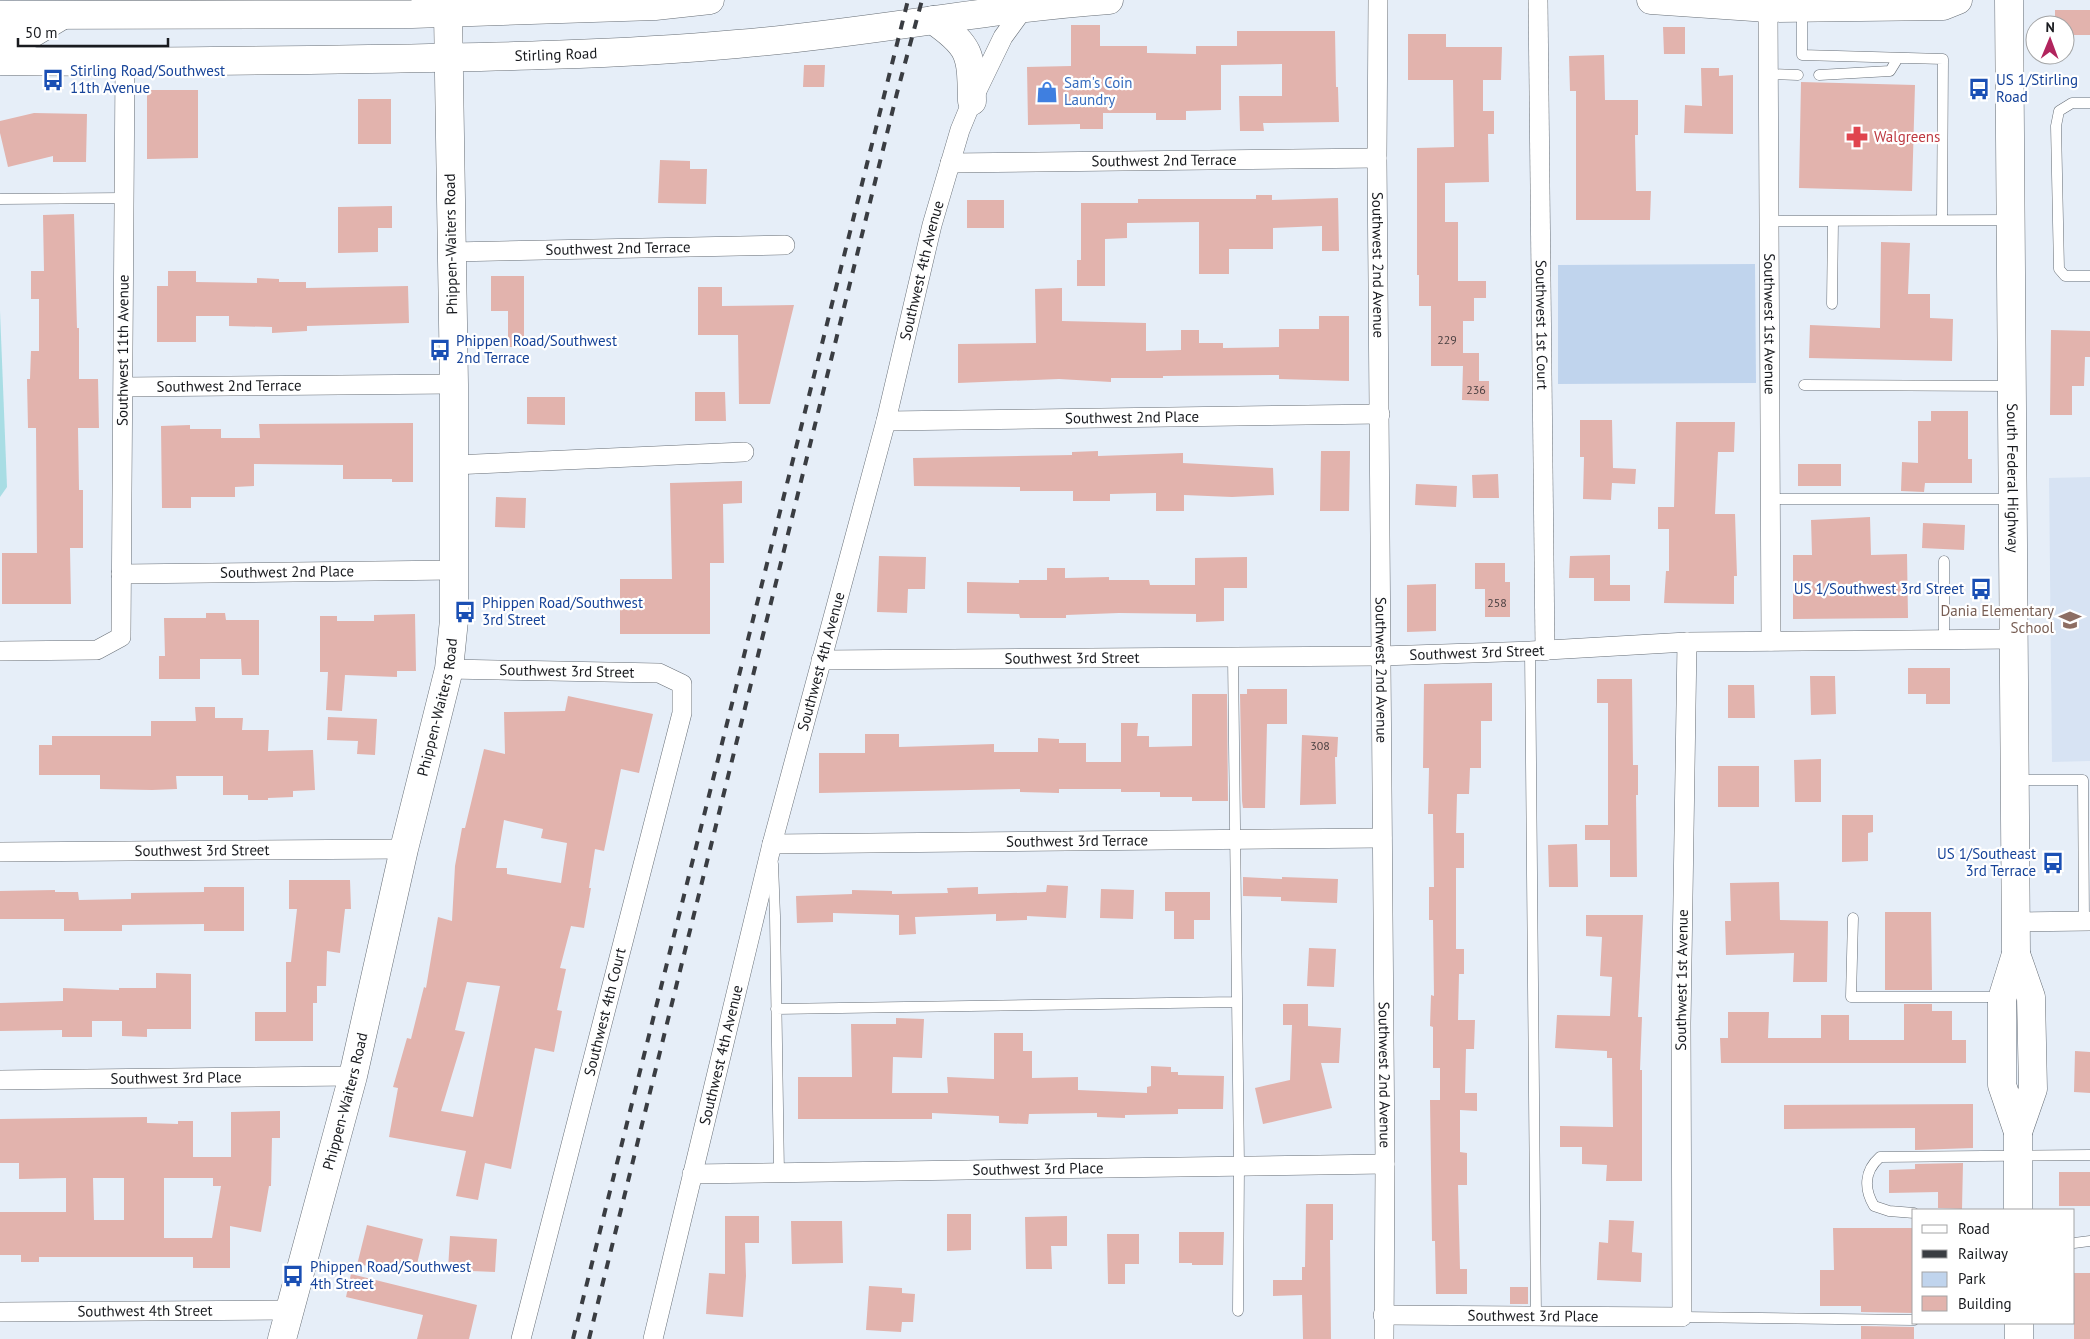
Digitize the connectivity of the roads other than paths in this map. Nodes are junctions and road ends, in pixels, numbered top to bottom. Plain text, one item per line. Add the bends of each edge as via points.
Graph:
1 (710, 0) edge
2 (1108, 0) edge
3 (1378, 0) edge
4 (1538, 0) edge
5 (1650, 0) edge
6 (1958, 0) edge
7 (2009, 0) edge
8 (655, 3) edge
9 (1027, 4) edge
10 (556, 5) edge
11 (448, 6) edge
12 (1802, 7) junction
13 (1768, 8) junction
14 (62, 11) junction
15 (0, 15) edge
16 (933, 20) junction
17 (0, 37) edge
18 (448, 58) junction
19 (1898, 58) junction
20 (0, 61) edge
21 (125, 63) junction
22 (1768, 74) junction
23 (1798, 75) dead end
24 (1820, 76) dead end
25 (972, 101) junction
26 (2090, 103) edge
27 (1377, 158) junction
28 (950, 163) junction
29 (125, 198) junction
30 (0, 199) edge
31 (1942, 220) junction
32 (2011, 220) junction
33 (1769, 221) junction
34 (1833, 221) junction
35 (785, 245) dead end
36 (452, 252) junction
37 (2090, 276) edge
38 (1832, 304) dead end
39 (454, 384) junction
40 (1804, 385) dead end
41 (2012, 386) junction
42 (124, 387) junction
43 (1380, 414) junction
44 (886, 421) junction
45 (744, 452) dead end
46 (453, 465) junction
47 (1771, 499) junction
48 (2013, 499) junction
49 (1944, 561) dead end
50 (454, 570) junction
51 (121, 574) junction
52 (2014, 639) junction
53 (1944, 640) junction
54 (1771, 641) junction
55 (1687, 642) junction
56 (1538, 651) junction
57 (0, 652) edge
58 (1381, 656) junction
59 (1233, 657) junction
60 (820, 660) junction
61 (449, 669) junction
62 (682, 684) joint
63 (2015, 780) junction
64 (1382, 838) junction
65 (1234, 840) junction
66 (772, 844) junction
67 (404, 849) junction
68 (0, 852) edge
69 (1853, 918) dead end
70 (2087, 920) edge
71 (2016, 922) junction
72 (2016, 954) junction
73 (2002, 997) junction
74 (1236, 1002) junction
75 (776, 1009) junction
76 (353, 1076) junction
77 (0, 1080) edge
78 (2018, 1145) junction
79 (2090, 1155) edge
80 (1385, 1164) junction
81 (1240, 1166) junction
82 (779, 1173) junction
83 (692, 1174) junction
84 (2018, 1209) edge
85 (1912, 1213) edge
86 (2090, 1241) edge
87 (2075, 1243) edge
88 (289, 1310) junction
89 (1238, 1311) dead end
90 (0, 1312) edge
91 (1383, 1316) junction
92 (1536, 1316) junction
93 (1682, 1317) junction
94 (1912, 1320) edge
95 (2019, 1324) edge
96 (282, 1339) edge
97 (521, 1339) edge
98 (653, 1339) edge
99 (1384, 1339) edge
100 (2019, 1339) edge

1 - 8 main road
2 - 9 main road, Stirling Road
3 - 27 street, Southwest 2nd Avenue
4 - 56 street, Southwest 1st Court
5 - 13 main road
6 - 12 main road via 1943,6
7 - 32 main road, South Federal Highway
8 - 10 main road
9 - 16 main road, Stirling Road
9 - 25 street, Southwest 4th Avenue via 1003,36
10 - 11 main road
11 - 14 main road
11 - 18 main road, Phippen-Waiters Road
12 - 13 main road
12 - 19 lane via 1802,55
13 - 22 street, Southwest 1st Avenue
14 - 15 main road
14 - 17 main road via 26,37
16 - 18 main road, Stirling Road via 740,44
16 - 25 main road via 963,44 968,54
18 - 21 main road, Stirling Road
18 - 36 main road, Phippen-Waiters Road
19 - 24 lane via 1890,71
19 - 31 lane via 1943,59
20 - 21 main road, Stirling Road
21 - 29 street, Southwest 11th Avenue
22 - 23 lane
22 - 33 street, Southwest 1st Avenue
25 - 28 street, Southwest 4th Avenue
26 - 37 lane via 2072,103 2059,111 2056,126 2059,269 2066,276
27 - 28 street, Southwest 2nd Terrace
27 - 43 street, Southwest 2nd Avenue
28 - 44 street, Southwest 4th Avenue via 932,225
29 - 30 lane
29 - 42 street, Southwest 11th Avenue
31 - 32 lane
31 - 34 lane
32 - 41 main road, South Federal Highway
33 - 34 lane
33 - 47 street, Southwest 1st Avenue
34 - 38 lane
35 - 36 street, Southwest 2nd Terrace
36 - 39 main road, Phippen-Waiters Road
39 - 42 street, Southwest 2nd Terrace
39 - 46 main road, Phippen-Waiters Road
40 - 41 lane
41 - 48 main road, South Federal Highway
42 - 51 street, Southwest 11th Avenue
43 - 44 street, Southwest 2nd Place
43 - 58 street, Southwest 2nd Avenue
44 - 60 street, Southwest 4th Avenue
45 - 46 street
46 - 50 main road, Phippen-Waiters Road
47 - 48 lane
47 - 54 street, Southwest 1st Avenue
48 - 52 main road, South Federal Highway
49 - 53 lane
50 - 51 street, Southwest 2nd Place
50 - 61 main road, Phippen-Waiters Road via 454,620
51 - 57 street, Southwest 11th Avenue via 121,637 97,650
52 - 53 street, Southwest 3rd Street
52 - 63 main road, South Federal Highway
53 - 54 street, Southwest 3rd Street
54 - 55 street, Southwest 3rd Street
55 - 56 street, Southwest 3rd Street
55 - 93 street, Southwest 1st Avenue via 1681,1023
56 - 58 street, Southwest 3rd Street
56 - 92 lane
58 - 59 street, Southwest 3rd Street
58 - 64 street, Southwest 2nd Avenue
59 - 60 street, Southwest 3rd Street
59 - 65 lane
60 - 66 street, Southwest 4th Avenue
61 - 62 street, Southwest 3rd Street via 659,672
61 - 67 main road, Phippen-Waiters Road
62 - 97 street, Southwest 4th Court via 682,713
63 - 70 lane via 2083,780
63 - 71 main road, South Federal Highway
64 - 65 street, Southwest 3rd Terrace
64 - 80 street, Southwest 2nd Avenue
65 - 66 street, Southwest 3rd Terrace
65 - 74 lane
66 - 75 lane
66 - 83 street, Southwest 4th Avenue
67 - 68 street, Southwest 3rd Street
67 - 76 main road, Phippen-Waiters Road
69 - 73 lane via 1851,997
70 - 71 street
71 - 72 main road, South Federal Highway
72 - 73 main road, South Federal Highway
72 - 78 main road, South Federal Highway via 2032,997 2033,1089
73 - 78 main road, South Federal Highway via 2002,1084
74 - 75 lane
74 - 81 lane
75 - 82 lane
76 - 77 street, Southwest 3rd Place
76 - 88 main road, Phippen-Waiters Road
78 - 79 lane
78 - 84 main road, South Federal Highway
78 - 85 lane via 1880,1157 1871,1164 1868,1174 1869,1197 1874,1206
80 - 81 street, Southwest 3rd Place
80 - 91 street, Southwest 2nd Avenue
81 - 82 street, Southwest 3rd Place
81 - 89 lane
82 - 83 street, Southwest 3rd Place
83 - 98 street, Southwest 4th Avenue
86 - 87 lane
88 - 90 street, Southwest 4th Street
88 - 96 main road, Phippen-Waiters Road
91 - 92 street, Southwest 3rd Place
91 - 99 street, Southwest 2nd Avenue
92 - 93 street, Southwest 3rd Place
93 - 94 lane
95 - 100 main road

